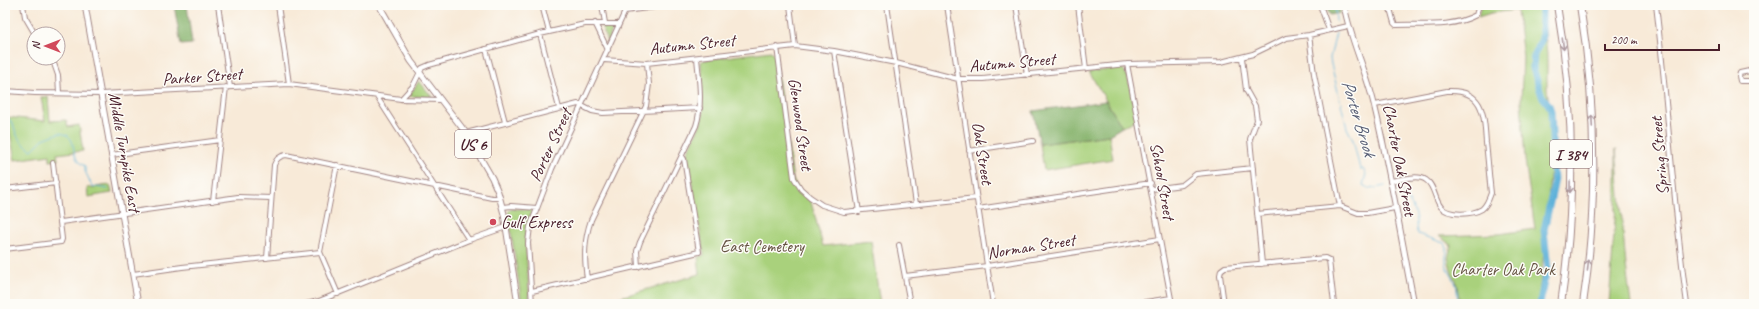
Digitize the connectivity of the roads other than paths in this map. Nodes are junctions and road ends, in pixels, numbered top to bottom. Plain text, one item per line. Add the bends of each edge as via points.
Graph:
1 (23, 5) edge
2 (85, 5) edge
3 (218, 5) edge
4 (278, 5) edge
5 (379, 5) edge
6 (542, 5) edge
7 (602, 5) edge
8 (628, 5) edge
9 (670, 5) edge
10 (790, 5) edge
11 (887, 5) edge
12 (947, 5) edge
13 (1016, 5) edge
14 (1078, 5) edge
15 (1320, 5) edge
16 (1344, 5) edge
17 (1389, 5) edge
18 (1479, 5) edge
19 (1557, 5) edge
20 (1580, 5) edge
21 (1656, 5) edge
22 (625, 11) junction
23 (595, 23) junction
24 (605, 23) junction
25 (619, 24) junction
26 (30, 26) edge
27 (1348, 26) junction
28 (1329, 30) junction
29 (549, 32) junction
30 (540, 34) junction
31 (1309, 35) junction
32 (795, 46) junction
33 (777, 48) junction
34 (486, 49) junction
35 (608, 50) junction
36 (834, 51) junction
37 (697, 58) junction
38 (1242, 58) junction
39 (604, 60) junction
40 (647, 63) junction
41 (896, 63) junction
42 (1127, 64) junction
43 (55, 66) edge
44 (1086, 69) junction
45 (1754, 70) edge
46 (419, 72) junction
47 (1027, 75) junction
48 (958, 79) junction
49 (1754, 81) edge
50 (289, 84) junction
51 (228, 87) junction
52 (5, 91) edge
53 (59, 93) junction
54 (101, 94) junction
55 (377, 97) junction
56 (401, 99) junction
57 (441, 100) junction
58 (1375, 105) junction
59 (582, 106) junction
60 (559, 108) junction
61 (700, 108) junction
62 (644, 111) junction
63 (505, 122) junction
64 (466, 133) junction
65 (220, 140) junction
66 (1033, 141) dead end
67 (969, 151) junction
68 (111, 156) junction
69 (682, 156) junction
70 (53, 164) dead end
71 (337, 165) junction
72 (1253, 168) junction
73 (1390, 181) junction
74 (56, 183) junction
75 (1151, 183) junction
76 (435, 186) junction
77 (5, 189) edge
78 (1152, 189) junction
79 (271, 198) junction
80 (500, 198) junction
81 (976, 198) junction
82 (213, 201) junction
83 (916, 204) junction
84 (1340, 206) junction
85 (503, 207) junction
86 (536, 208) junction
87 (1395, 208) junction
88 (978, 209) junction
89 (859, 212) junction
90 (122, 213) junction
91 (1257, 214) junction
92 (61, 222) junction
93 (506, 227) junction
94 (1160, 239) junction
95 (469, 240) junction
96 (899, 245) dead end
97 (5, 249) edge
98 (320, 252) junction
99 (267, 258) junction
100 (1262, 264) junction
101 (987, 266) junction
102 (638, 267) junction
103 (133, 274) junction
104 (905, 276) junction
105 (587, 279) junction
106 (532, 291) junction
107 (338, 294) junction
108 (1171, 298) junction
109 (138, 304) edge
110 (306, 304) edge
111 (518, 304) edge
112 (532, 304) edge
113 (910, 304) edge
114 (993, 304) edge
115 (1133, 304) edge
116 (1172, 304) edge
117 (1224, 304) edge
118 (1334, 304) edge
119 (1414, 304) edge
120 (1561, 304) edge
121 (1583, 304) edge
122 (1687, 304) edge

1 - 26 street via 25,17
2 - 54 main road, Middle Turnpike East
3 - 51 street
4 - 50 street
5 - 46 main road, US 6
6 - 29 street
7 - 24 street
8 - 22 street, Porter Street
9 - 22 street
10 - 32 street
11 - 41 street
12 - 48 street, Oak Street
13 - 47 street
14 - 44 street
15 - 28 street
16 - 27 main road, Charter Oak Street
17 - 18 street via 1396,25 1443,24 1463,20 1476,14
19 -> 120 highway, I 384 via 1567,84 1571,154 1568,234
121 -> 20 highway, I 384 via 1590,238 1593,153 1589,79
21 - 122 street, Spring Street
22 - 25 street, Porter Street
23 - 24 street
23 - 29 street
23 - 35 street
24 - 25 street
25 - 35 street, Porter Street
27 - 28 street, Autumn Street
27 - 58 main road, Charter Oak Street via 1365,69
28 - 31 street, Autumn Street
29 - 30 street
30 - 34 street
30 - 60 street
31 - 38 street, Autumn Street via 1286,38
31 - 84 street via 1314,74
32 - 33 street, Autumn Street
32 - 36 street, Autumn Street
33 - 37 street, Autumn Street
33 - 89 street, Glenwood Street via 794,178 800,189 822,205 844,212
34 - 46 street via 429,65
34 - 63 street
35 - 39 street, Porter Street
36 - 41 street, Autumn Street
36 - 89 street
37 - 40 street, Autumn Street
37 - 61 street
38 - 42 street, Autumn Street via 1207,63
38 - 72 street via 1246,90 1256,106 1257,120 1250,139
39 - 40 street, Autumn Street
39 - 59 street, Porter Street
40 - 62 street via 649,84
41 - 48 street, Autumn Street
41 - 83 street
42 - 44 street, Autumn Street
42 - 75 street, School Street
43 - 53 street
44 - 47 street, Autumn Street
45 - 49 street via 1740,73 1739,76 1740,81
46 - 56 street via 413,86
46 - 57 main road, US 6
47 - 48 street, Autumn Street
48 - 67 street, Oak Street
50 - 51 street, Parker Street
50 - 55 street, Parker Street
51 - 54 street, Parker Street
51 - 65 street
52 - 53 street, Parker Street
53 - 54 street, Parker Street
54 - 68 main road, Middle Turnpike East
55 - 56 street, Parker Street
55 - 76 street
56 - 57 street, Parker Street
57 - 64 main road, US 6
58 - 73 main road, Charter Oak Street
58 - 73 street via 1458,90 1475,98 1484,113 1491,193 1482,209 1450,213 1441,208 1432,186 1426,180 1418,177
59 - 60 street via 578,104
59 - 62 street via 603,113
59 - 86 street, Porter Street
60 - 63 street
61 - 62 street
61 - 69 street via 696,126
62 - 105 street via 587,230 584,252
63 - 64 street
64 - 80 main road, US 6 via 492,178
65 - 68 street
65 - 82 street
66 - 67 street
67 - 81 street, Oak Street
68 - 90 main road, Middle Turnpike East
69 - 102 street via 640,242
69 - 102 street via 699,252
70 - 74 street
71 - 76 street
71 - 79 street via 286,155 276,159
71 - 98 street
72 - 78 street via 1196,174 1178,186
72 - 91 street
73 - 87 main road, Charter Oak Street
74 - 77 street
74 - 92 street
75 - 78 street, School Street
75 - 88 street
76 - 80 street
76 - 95 street
78 - 94 street, School Street
79 - 82 street via 246,197
79 - 99 street
80 - 85 main road, US 6
81 - 83 street, Glenwood Street
81 - 88 street, Oak Street
82 - 90 street
83 - 89 street, Glenwood Street
84 - 87 street via 1358,213
84 - 91 street
85 - 86 street
85 - 93 main road, US 6
86 - 106 street, Porter Street via 528,235
87 - 119 main road, Charter Oak Street
88 - 101 street, Oak Street
90 - 92 street
90 - 103 main road, Middle Turnpike East
91 - 100 street
92 - 97 street via 61,242
93 - 95 street
93 - 111 main road, US 6
94 - 101 street, Norman Street
94 - 108 street, School Street
95 - 107 street
96 - 104 street
98 - 99 street
98 - 107 street
99 - 103 street
100 - 117 street via 1225,267 1221,270
100 - 118 street via 1325,258 1329,260
101 - 104 street, Norman Street
101 - 114 street, Oak Street
102 - 105 street
103 - 109 main road, Middle Turnpike East
104 - 113 street
105 - 106 street
106 - 112 street, Porter Street
107 - 110 street
108 - 115 street
108 - 116 street, School Street

